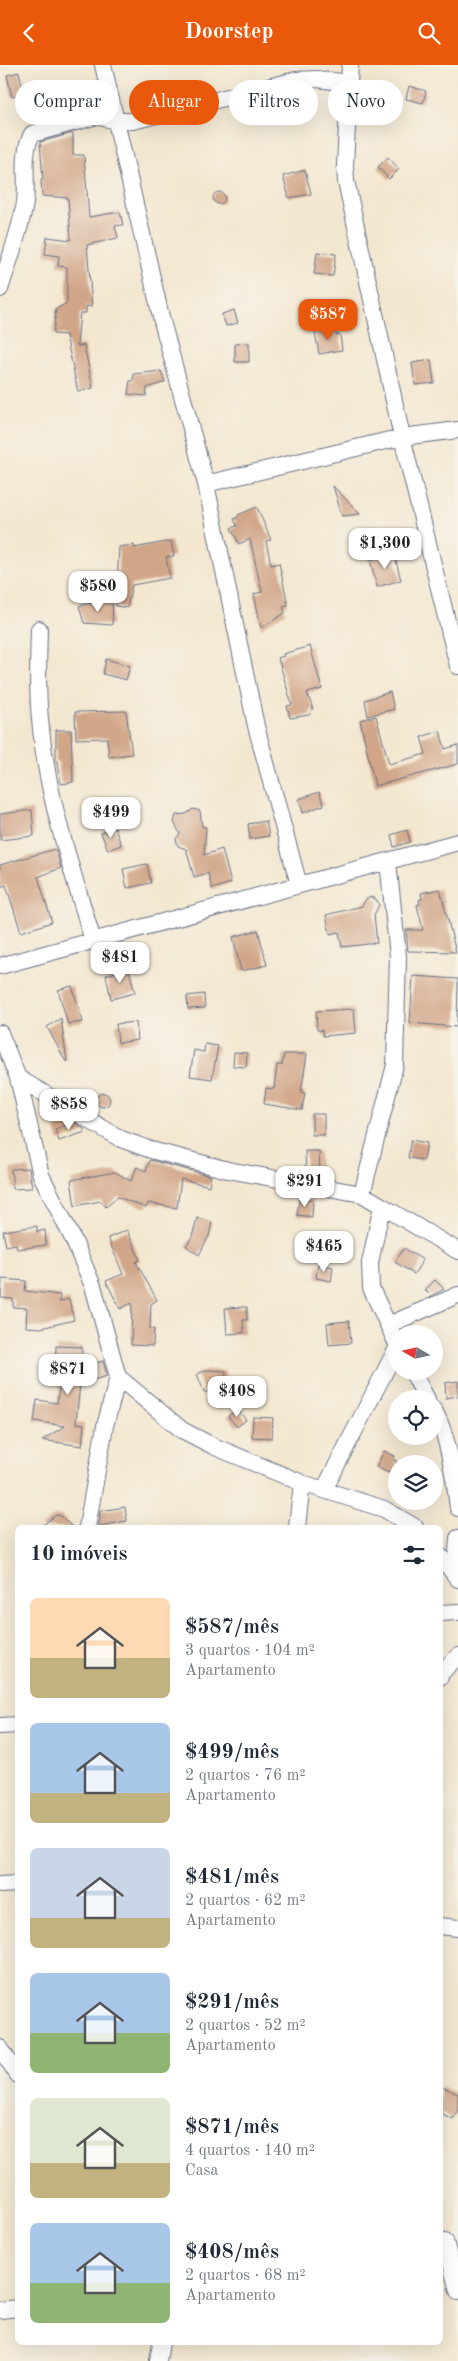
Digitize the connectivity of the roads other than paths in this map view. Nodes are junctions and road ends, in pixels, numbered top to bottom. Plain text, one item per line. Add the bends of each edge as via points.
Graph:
1 (103, 65) edge
2 (350, 65) edge
3 (106, 80) edge
4 (328, 80) edge
5 (349, 80) edge
6 (119, 121) edge
7 (64, 125) edge
8 (117, 125) edge
9 (347, 125) edge
10 (0, 289) edge
11 (458, 430) edge
12 (402, 437) junction
13 (206, 484) junction
14 (39, 629) dead end
15 (458, 665) edge
16 (458, 842) edge
17 (388, 862) junction
18 (299, 885) junction
19 (93, 941) junction
20 (0, 966) edge
21 (0, 1033) edge
22 (18, 1078) junction
23 (362, 1194) junction
24 (382, 1206) junction
25 (458, 1251) edge
26 (458, 1295) edge
27 (388, 1325) joint
28 (388, 1366) edge
29 (118, 1377) junction
30 (443, 1435) edge
31 (302, 1483) junction
32 (324, 1490) junction
33 (458, 1508) edge
34 (87, 1525) edge
35 (297, 1525) edge
36 (411, 1525) edge
37 (458, 1538) edge
38 (443, 1560) edge
39 (457, 1577) edge
40 (458, 1612) edge
41 (443, 1613) edge
42 (458, 1656) edge
43 (443, 1671) edge
44 (0, 1725) edge
45 (15, 1725) edge
46 (15, 1884) edge
47 (0, 1885) edge
48 (443, 1926) edge
49 (458, 1928) edge
50 (0, 2048) edge
51 (15, 2070) edge
52 (448, 2239) edge
53 (458, 2291) edge
54 (15, 2308) edge
55 (0, 2310) edge
56 (160, 2345) edge
57 (158, 2361) edge

1 - 3 street
2 - 5 street
4 - 6 street via 296,80 186,109 134,121
7 - 10 street via 32,134 25,149 27,184 24,205
8 - 13 street via 162,321
9 - 12 street via 346,181
11 - 12 street
12 - 13 street
12 - 15 street
13 - 18 street via 256,725
14 - 19 street via 37,677 49,781
16 - 17 street
17 - 18 street
17 - 23 street via 398,956 395,1065
18 - 19 street
19 - 20 street
21 - 22 street
22 - 23 street via 121,1139 150,1150 228,1170
22 - 29 street via 41,1175 93,1286
23 - 24 street
24 - 25 street
24 - 27 street via 370,1263 371,1288
26 - 27 street
28 - 32 street
29 - 31 street via 182,1430
29 - 34 street
30 - 33 street
31 - 32 street
31 - 35 street
32 - 36 street via 384,1509
37 - 39 street
38 - 39 street
40 - 41 street
42 - 43 street
44 - 45 street
46 - 47 street
48 - 49 street
50 - 51 street
52 - 53 street
54 - 55 street
56 - 57 street

